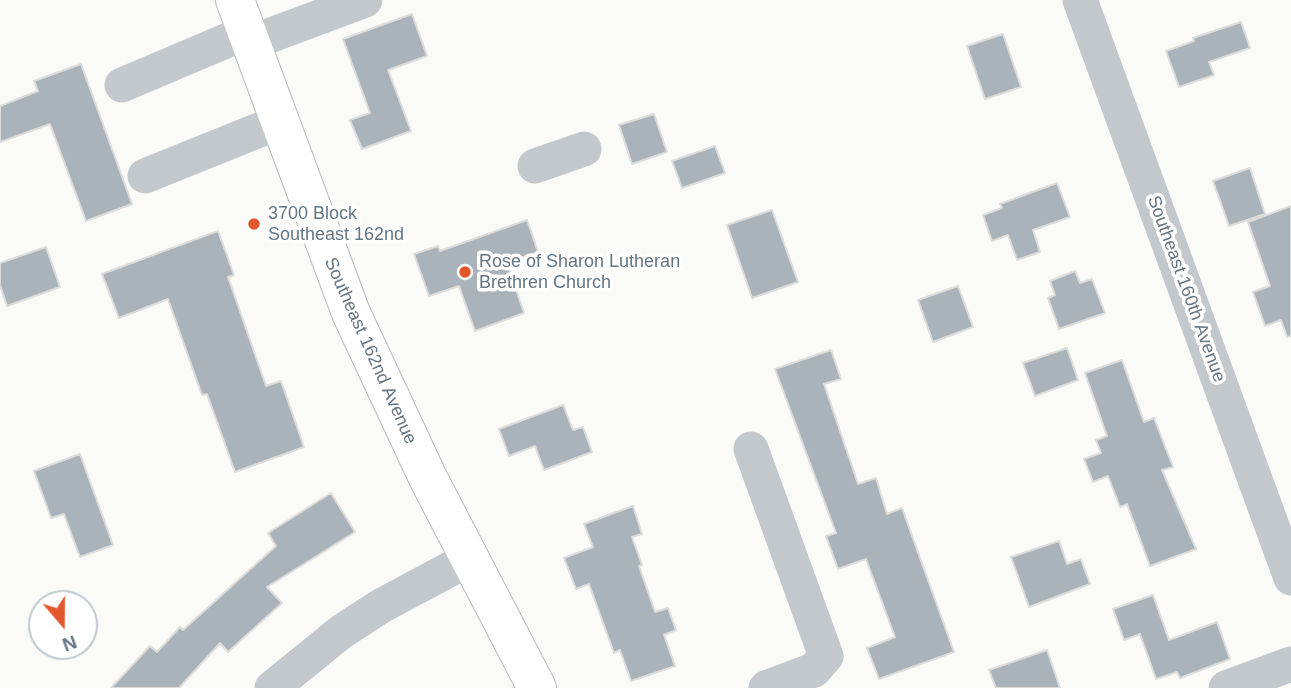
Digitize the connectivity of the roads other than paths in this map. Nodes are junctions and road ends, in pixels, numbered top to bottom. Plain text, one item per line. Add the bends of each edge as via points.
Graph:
1 (365, 0) edge
2 (1080, 0) edge
3 (244, 25) edge
4 (122, 85) dead end
5 (279, 122) junction
6 (584, 149) dead end
7 (535, 166) dead end
8 (145, 176) dead end
9 (751, 449) dead end
10 (469, 559) junction
11 (1291, 578) edge
12 (1291, 664) edge
13 (272, 688) edge
14 (537, 688) edge
15 (766, 688) edge
16 (1226, 688) edge

1 - 3 street
2 - 11 street, Southeast 160th Avenue
3 - 4 street
3 - 5 main road, Southeast 162nd Avenue
5 - 8 street
5 - 10 main road, Southeast 162nd Avenue via 351,313
6 - 7 street
9 - 15 street via 826,656 814,670
10 - 13 street via 351,625
10 - 14 main road, Southeast 162nd Avenue
12 - 16 street

